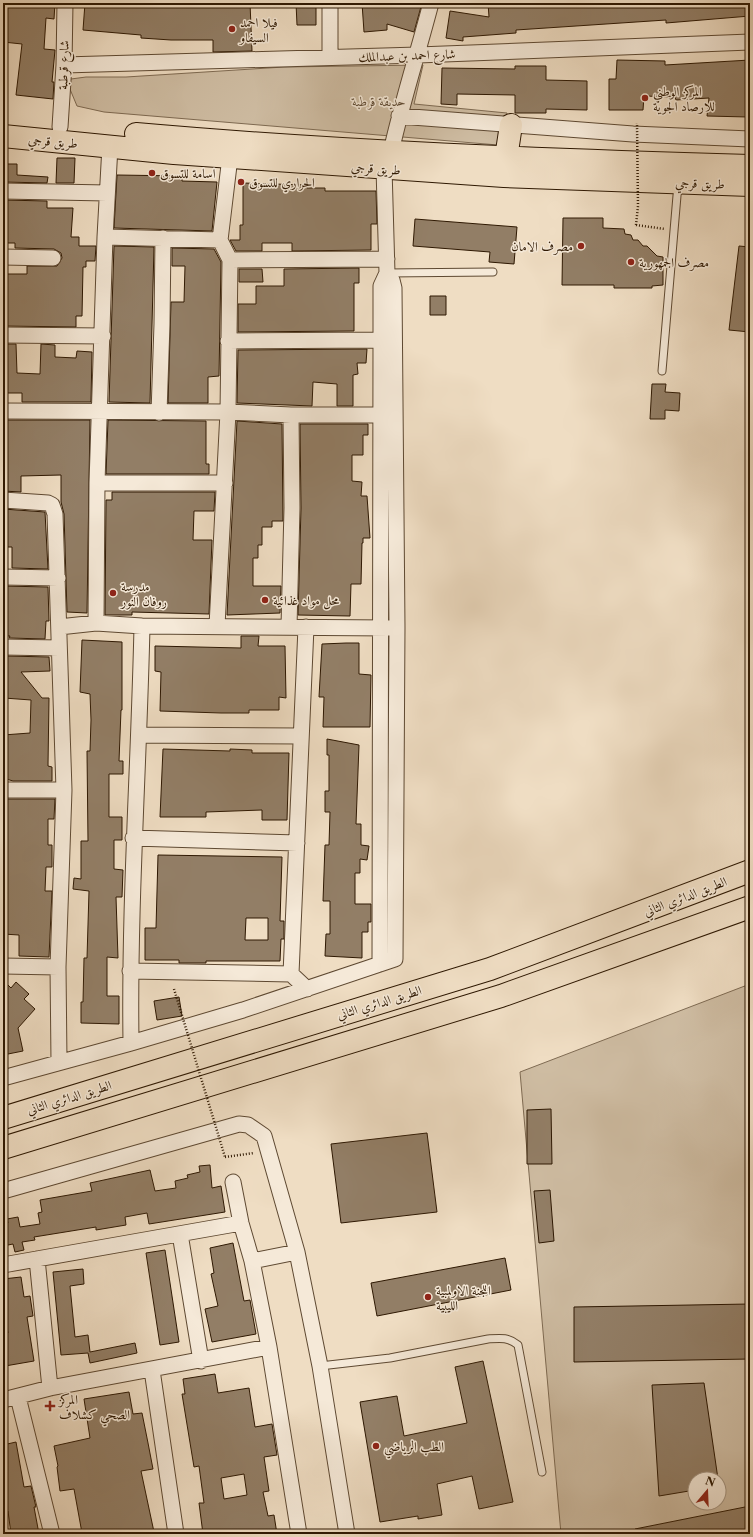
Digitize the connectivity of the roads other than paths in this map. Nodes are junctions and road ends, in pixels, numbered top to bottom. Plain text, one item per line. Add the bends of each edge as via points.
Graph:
1 (65, 3) edge
2 (330, 3) edge
3 (432, 3) edge
4 (750, 42) edge
5 (418, 56) junction
6 (330, 57) junction
7 (64, 65) junction
8 (399, 116) junction
9 (3, 121) edge
10 (511, 125) junction
11 (60, 127) junction
12 (3, 136) edge
13 (750, 140) edge
14 (110, 146) junction
15 (230, 157) junction
16 (506, 158) junction
17 (387, 160) junction
18 (750, 166) edge
19 (678, 182) junction
20 (750, 185) edge
21 (3, 191) edge
22 (107, 193) junction
23 (105, 237) junction
24 (163, 238) junction
25 (220, 240) junction
26 (3, 257) edge
27 (53, 258) dead end
28 (230, 260) junction
29 (387, 266) junction
30 (493, 272) dead end
31 (3, 335) edge
32 (103, 336) junction
33 (228, 340) junction
34 (381, 340) junction
35 (662, 371) dead end
36 (3, 411) edge
37 (100, 411) junction
38 (228, 412) junction
39 (158, 413) junction
40 (292, 415) junction
41 (396, 415) junction
42 (380, 416) junction
43 (97, 483) junction
44 (225, 483) junction
45 (3, 500) edge
46 (3, 576) edge
47 (58, 578) junction
48 (96, 623) junction
49 (59, 626) junction
50 (142, 626) junction
51 (216, 626) junction
52 (289, 627) junction
53 (306, 627) junction
54 (381, 628) junction
55 (397, 628) junction
56 (3, 647) edge
57 (60, 648) junction
58 (140, 735) junction
59 (301, 736) junction
60 (3, 790) edge
61 (64, 790) junction
62 (133, 838) junction
63 (297, 843) junction
64 (750, 872) edge
65 (750, 906) edge
66 (380, 964) junction
67 (3, 966) edge
68 (58, 967) junction
69 (130, 972) junction
70 (291, 974) junction
71 (307, 989) junction
72 (131, 1044) junction
73 (59, 1061) junction
74 (3, 1078) edge
75 (3, 1118) edge
76 (3, 1148) edge
77 (233, 1182) dead end
78 (3, 1191) edge
79 (241, 1223) junction
80 (180, 1234) junction
81 (297, 1252) junction
82 (38, 1259) junction
83 (252, 1261) junction
84 (3, 1265) edge
85 (269, 1348) junction
86 (201, 1361) junction
87 (320, 1366) junction
88 (152, 1370) junction
89 (50, 1388) junction
90 (18, 1396) junction
91 (3, 1400) edge
92 (542, 1472) dead end
93 (52, 1534) edge
94 (176, 1534) edge
95 (299, 1534) edge
96 (347, 1534) edge

1 - 7 street, شارع قرطبة
2 - 6 street
3 - 5 street
4 - 5 street, شارع احمد بن عبدالملك
5 - 6 street, شارع احمد بن عبدالملك
5 - 8 street
6 - 7 street, شارع احمد بن عبدالملك
7 - 11 street, شارع قرطبة
8 - 10 street
8 - 17 street
9 - 11 highway, طريق قرجي
10 - 13 street
10 - 16 highway
11 - 17 highway, طريق قرجي
12 - 14 highway, طريق قرجي
14 - 15 highway, طريق قرجي
14 - 22 street
15 - 17 highway, طريق قرجي
15 - 25 street
16 - 17 highway, طريق قرجي
16 - 18 highway, طريق قرجي
17 - 19 highway, طريق قرجي via 504,176
17 - 29 street
19 - 20 highway, طريق قرجي
19 - 35 lane
21 - 22 street
22 - 23 street
23 - 24 street
23 - 32 street
24 - 25 street
24 - 39 street
25 - 28 street
26 - 27 street
28 - 29 street
28 - 33 street
29 - 30 lane
29 - 34 street via 381,286
29 - 41 street via 394,288
31 - 32 street
32 - 37 street
33 - 34 street
33 - 38 street
34 - 42 street
36 - 37 street
37 - 39 street
37 - 43 street
38 - 39 street
38 - 40 street
38 - 44 street
40 - 42 street
40 - 52 street
41 - 42 street
41 - 55 street
42 - 54 street
43 - 44 street
43 - 48 street
44 - 51 street
45 - 47 street via 52,505 56,514
46 - 47 street
47 - 49 street
48 - 49 street
48 - 50 street
49 - 57 street
50 - 51 street
50 - 58 street
51 - 52 street
52 - 53 street
53 - 54 street
53 - 59 street
54 - 55 street
54 - 66 street
55 - 66 street via 395,959
56 - 57 street
57 - 61 street
58 - 59 street
58 - 62 street
59 - 63 street
60 - 61 street
61 - 68 street
62 - 63 street
62 - 69 street
63 - 70 street
64 - 75 highway, الطريق الدائري الثاني via 490,969
65 - 76 highway via 501,996
66 - 71 street
67 - 68 street
68 - 73 street
69 - 70 street
69 - 72 street
70 - 71 street
71 - 72 street
72 - 73 street
73 - 74 street
77 - 79 street
78 - 81 street via 239,1124 248,1124 264,1136 270,1150
79 - 80 street
79 - 83 street
80 - 82 street
80 - 86 street
81 - 83 street
81 - 87 street
82 - 84 street
82 - 89 street
83 - 85 street
85 - 86 street
85 - 95 street
86 - 88 street
87 - 92 lane via 390,1358 488,1339 504,1337 511,1340 518,1345
87 - 96 street
88 - 89 street
88 - 94 street
89 - 90 street
90 - 91 street
90 - 93 street

